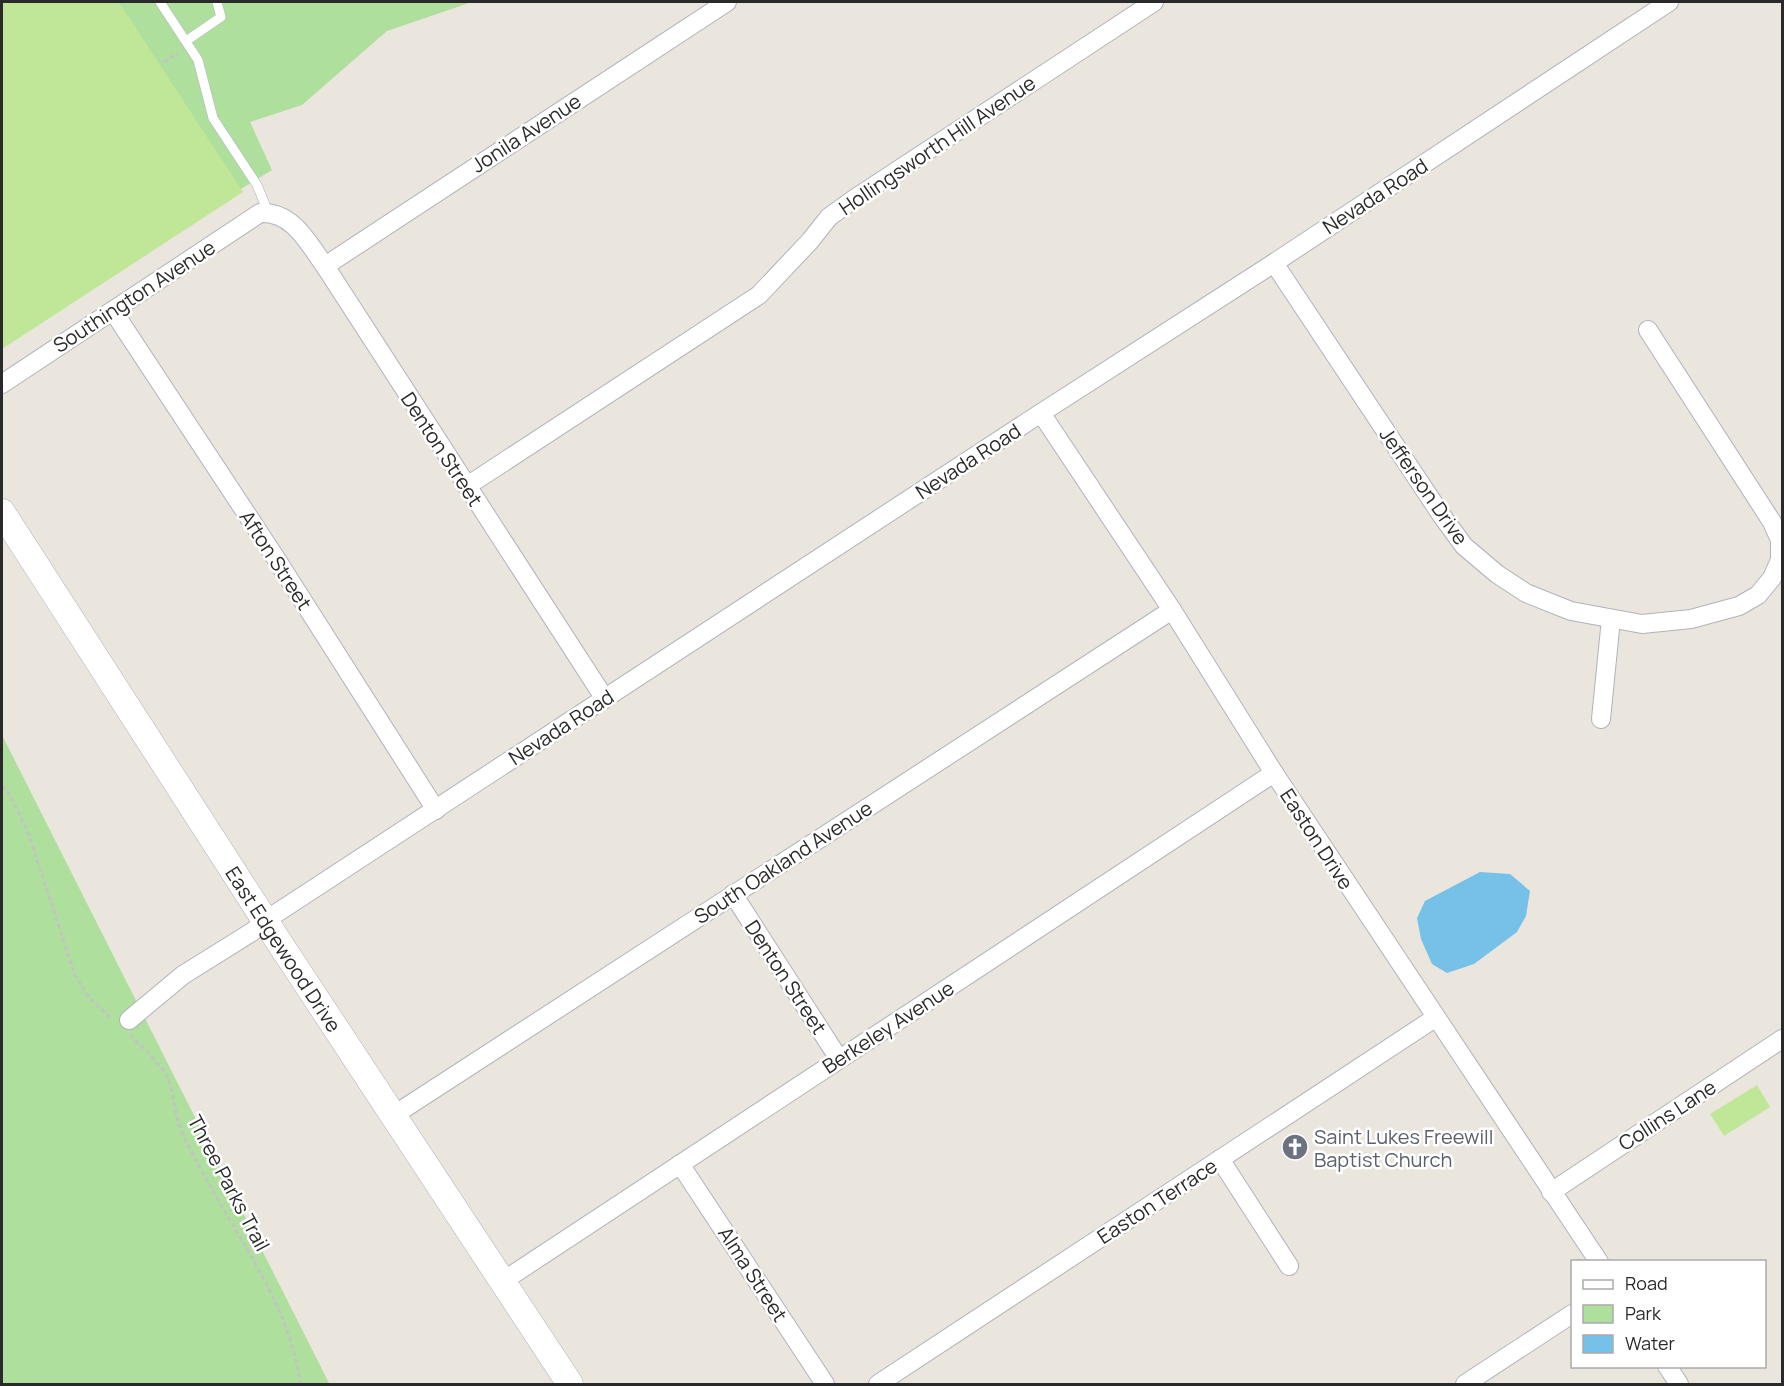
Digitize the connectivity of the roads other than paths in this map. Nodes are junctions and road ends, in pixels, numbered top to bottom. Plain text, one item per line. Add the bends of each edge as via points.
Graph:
1 (160, 2) edge
2 (217, 2) edge
3 (727, 2) edge
4 (1154, 2) edge
5 (1669, 2) edge
6 (186, 41) junction
7 (268, 212) junction
8 (1274, 263) junction
9 (325, 266) junction
10 (113, 311) junction
11 (1648, 330) dead end
12 (2, 384) edge
13 (1041, 413) junction
14 (467, 486) junction
15 (2, 512) edge
16 (1172, 610) junction
17 (1611, 619) junction
18 (605, 699) junction
19 (1601, 719) dead end
20 (1274, 773) junction
21 (436, 810) junction
22 (733, 894) junction
23 (266, 920) junction
24 (1435, 1018) junction
25 (124, 1024) road end
26 (1782, 1039) edge
27 (839, 1059) junction
28 (394, 1114) junction
29 (1220, 1159) junction
30 (680, 1164) junction
31 (1551, 1192) junction
32 (1598, 1260) edge
33 (1289, 1266) dead end
34 (502, 1281) junction
35 (1571, 1315) edge
36 (1668, 1368) edge
37 (570, 1384) edge
38 (825, 1384) edge
39 (878, 1384) edge
40 (1465, 1384) edge
41 (1679, 1384) edge

1 - 6 lane
2 - 6 lane via 221,17
3 - 9 street, Jonila Avenue
4 - 14 street, Hollingsworth Hill Avenue via 854,199 829,218 759,295
5 - 8 street, Nevada Road
6 - 7 lane via 198,60 213,118 257,185
7 - 9 street, Denton Street via 296,225
7 - 10 street, Southington Avenue via 260,213
8 - 13 street, Nevada Road
8 - 17 street, Jefferson Drive via 1464,546 1526,593 1570,611
9 - 14 street, Denton Street
10 - 12 street, Southington Avenue
10 - 21 street, Afton Street
11 - 17 street, Jefferson Drive via 1772,522 1780,540 1780,560 1758,595 1739,606 1691,619 1642,624
13 - 16 street, Easton Drive
13 - 18 street, Nevada Road
14 - 18 street, Denton Street
15 - 23 street, East Edgewood Drive
16 - 20 street, Easton Drive
16 - 22 street, South Oakland Avenue
17 - 19 street
18 - 21 street, Nevada Road
20 - 24 street, Easton Drive
20 - 27 street, Berkeley Avenue
21 - 23 street, Nevada Road
22 - 27 street, Denton Street
22 - 28 street, South Oakland Avenue
23 - 25 street, Nevada Road via 183,975
23 - 28 street, East Edgewood Drive
24 - 29 street, Easton Terrace
24 - 31 street, Easton Drive
26 - 31 street, Collins Lane
27 - 30 street, Berkeley Avenue
28 - 34 street, East Edgewood Drive
29 - 33 street
29 - 39 street, Easton Terrace
30 - 34 street, Berkeley Avenue
30 - 38 street, Alma Street
31 - 32 street, Easton Drive
34 - 37 street, East Edgewood Drive
35 - 40 street
36 - 41 street

